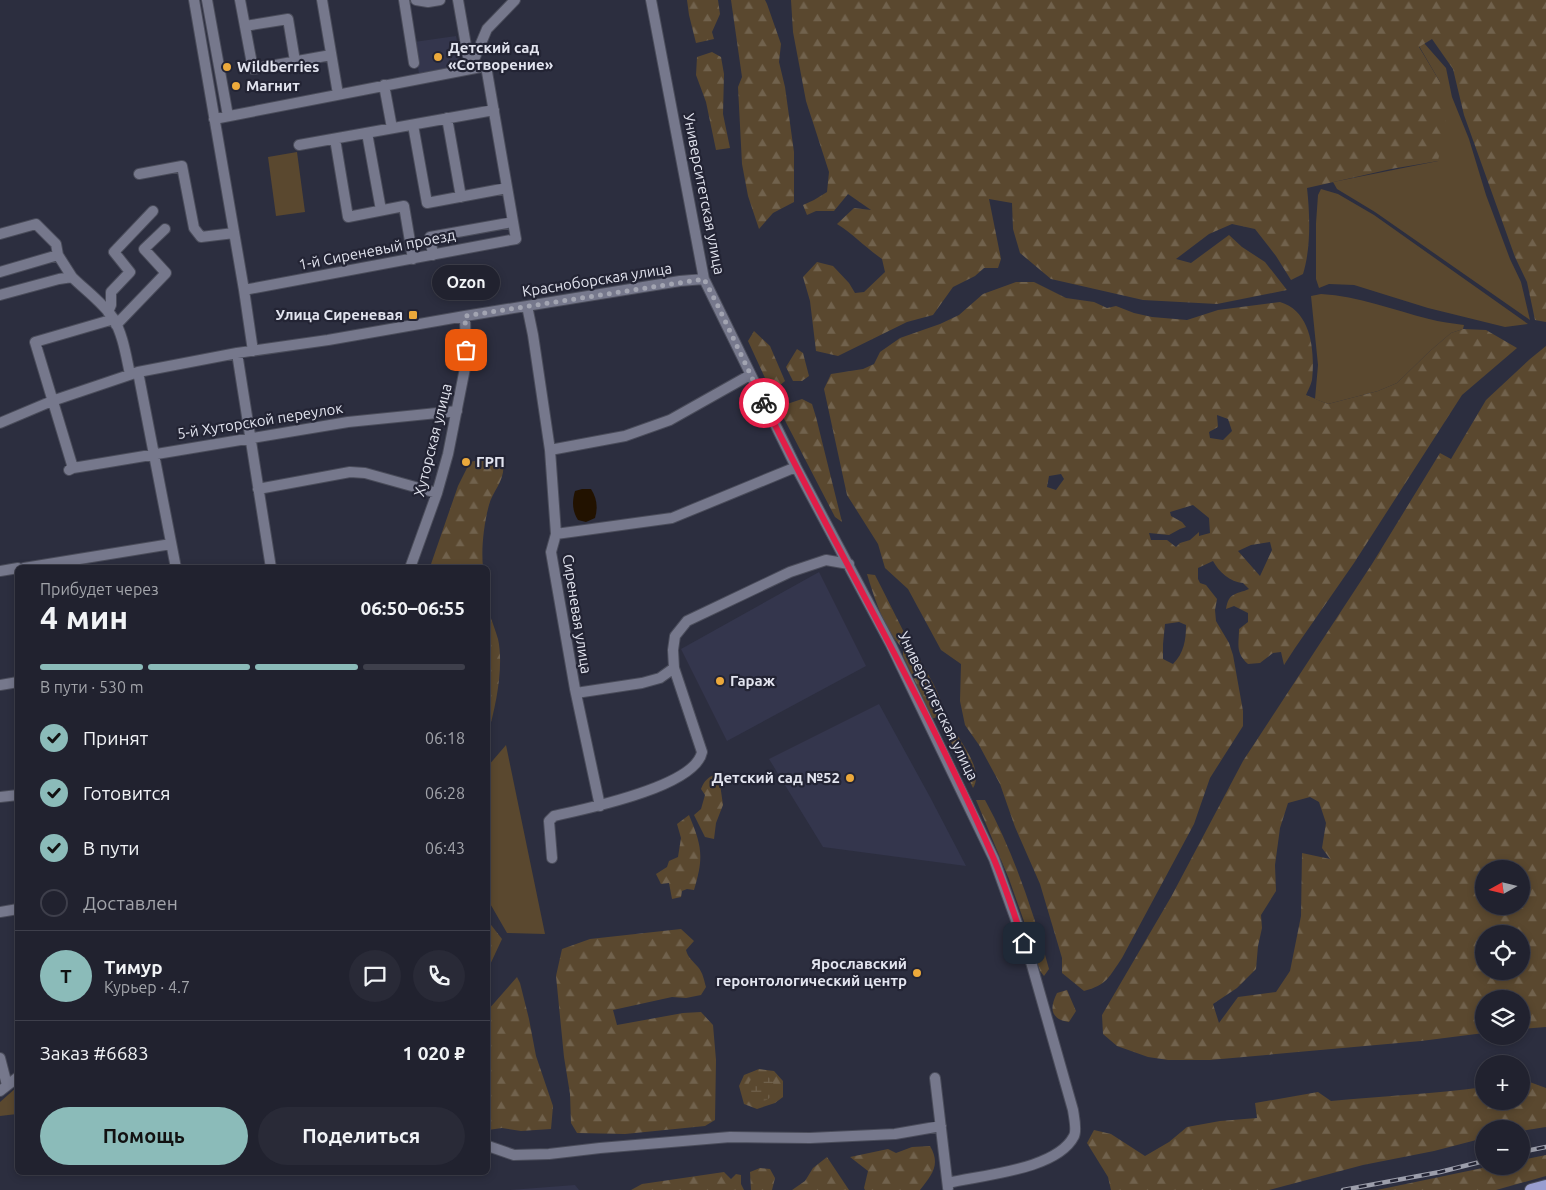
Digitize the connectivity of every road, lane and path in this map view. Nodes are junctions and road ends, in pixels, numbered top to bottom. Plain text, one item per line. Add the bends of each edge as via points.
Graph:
1 (194, 0) edge
2 (207, 0) edge
3 (240, 0) edge
4 (322, 0) edge
5 (404, 0) edge
6 (416, 0) edge
7 (440, 0) edge
8 (458, 0) edge
9 (515, 0) edge
10 (651, 0) edge
11 (245, 26) junction
12 (331, 55) junction
13 (296, 61) junction
14 (414, 63) dead end
15 (470, 69) junction
16 (384, 86) junction
17 (338, 94) junction
18 (494, 110) junction
19 (228, 116) junction
20 (447, 118) junction
21 (214, 119) junction
22 (413, 125) junction
23 (392, 128) junction
24 (368, 133) junction
25 (335, 139) junction
26 (299, 145) dead end
27 (139, 174) dead end
28 (507, 188) junction
29 (461, 197) junction
30 (381, 210) junction
31 (154, 212) dead end
32 (513, 222) junction
33 (165, 230) dead end
34 (234, 232) junction
35 (0, 234) edge
36 (58, 255) junction
37 (433, 255) junction
38 (413, 259) junction
39 (0, 272) edge
40 (72, 277) junction
41 (704, 279) junction
42 (244, 290) junction
43 (0, 295) edge
44 (527, 306) junction
45 (465, 316) junction
46 (113, 319) junction
47 (253, 351) junction
48 (237, 353) junction
49 (134, 373) junction
50 (750, 375) junction
51 (52, 401) junction
52 (457, 411) junction
53 (0, 423) edge
54 (250, 438) junction
55 (550, 450) junction
56 (154, 454) junction
57 (796, 467) junction
58 (258, 489) junction
59 (437, 493) junction
60 (556, 534) junction
61 (171, 544) junction
62 (849, 564) junction
63 (42, 565) edge
64 (175, 565) edge
65 (271, 565) edge
66 (411, 565) edge
67 (15, 568) edge
68 (0, 571) edge
69 (674, 668) junction
70 (15, 682) edge
71 (0, 685) edge
72 (576, 693) junction
73 (15, 795) edge
74 (0, 797) edge
75 (600, 806) junction
76 (552, 858) dead end
77 (15, 910) edge
78 (0, 912) edge
79 (0, 1058) edge
80 (935, 1078) dead end
81 (15, 1079) edge
82 (4, 1088) edge
83 (941, 1126) junction
84 (490, 1147) edge
85 (1546, 1186) edge
86 (948, 1187) edge
87 (1531, 1190) edge

1 - 21 street
2 - 19 street
3 - 11 street
4 - 12 street
5 - 14 street
6 - 7 street
8 - 15 street
9 - 15 street via 487,29
10 - 41 street, Университетская улица
11 - 13 street via 253,69
11 - 13 street via 288,18
12 - 13 street
12 - 17 street
15 - 16 street
15 - 18 street via 486,66
16 - 17 street
16 - 23 street
17 - 19 street
18 - 20 street
18 - 28 street
19 - 21 street
20 - 22 street
20 - 29 street
21 - 34 street
22 - 23 street
22 - 29 street via 427,203
23 - 24 street
24 - 25 street
24 - 30 street
25 - 26 street
25 - 30 street via 348,217
27 - 34 street via 182,166 194,228 201,237
28 - 29 street
28 - 32 street
30 - 38 street via 404,206
31 - 46 street via 114,252 130,272 110,292
32 - 37 street, 1-й Сиреневый проезд via 516,239
32 - 37 street via 430,237
33 - 46 street via 144,249 166,273
34 - 42 street
35 - 36 street via 36,224 56,244
36 - 39 street
36 - 40 street
37 - 38 street, 1-й Сиреневый проезд
38 - 42 street, 1-й Сиреневый проезд
40 - 43 street
40 - 46 street
41 - 44 street, Красноборская улица
41 - 50 street, Университетская улица
42 - 47 street
44 - 45 street, Красноборская улица
44 - 55 street, Сиреневая улица
45 - 47 street, Красноборская улица
45 - 52 street, Хуторская улица via 466,363
46 - 49 street
46 - 51 street via 35,342
47 - 48 street, Красноборская улица
48 - 49 street, Красноборская улица
48 - 54 street
49 - 51 street, Красноборская улица
49 - 56 street
50 - 55 street via 670,420 625,436
50 - 57 street, Университетская улица
51 - 53 street, Красноборская улица
51 - 56 street, 5-й Хуторской переулок via 71,469
52 - 54 street, 5-й Хуторской переулок via 348,422
52 - 59 street, Хуторская улица
54 - 56 street, 5-й Хуторской переулок
54 - 58 street
55 - 60 street, Сиреневая улица
56 - 61 street
57 - 60 street via 672,518
57 - 62 street, Университетская улица
58 - 59 street via 365,472
58 - 65 street
59 - 66 street, Хуторская улица
60 - 72 street, Сиреневая улица via 551,552
61 - 63 street
61 - 64 street
62 - 69 street via 826,560 790,572 687,622 675,636
62 - 86 street, Университетская улица via 892,645 994,859 1030,962 1073,1110 1075,1134 1065,1149 1042,1161
67 - 68 street
69 - 72 street via 660,678 642,684
69 - 75 street via 701,757 688,770 663,785
70 - 71 street
72 - 75 street, Сиреневая улица
73 - 74 street
75 - 76 street via 551,818
77 - 78 street
79 - 82 street
80 - 83 street
81 - 82 street
83 - 84 street via 894,1134 730,1137 549,1154 514,1155
83 - 86 street
85 - 87 main road

